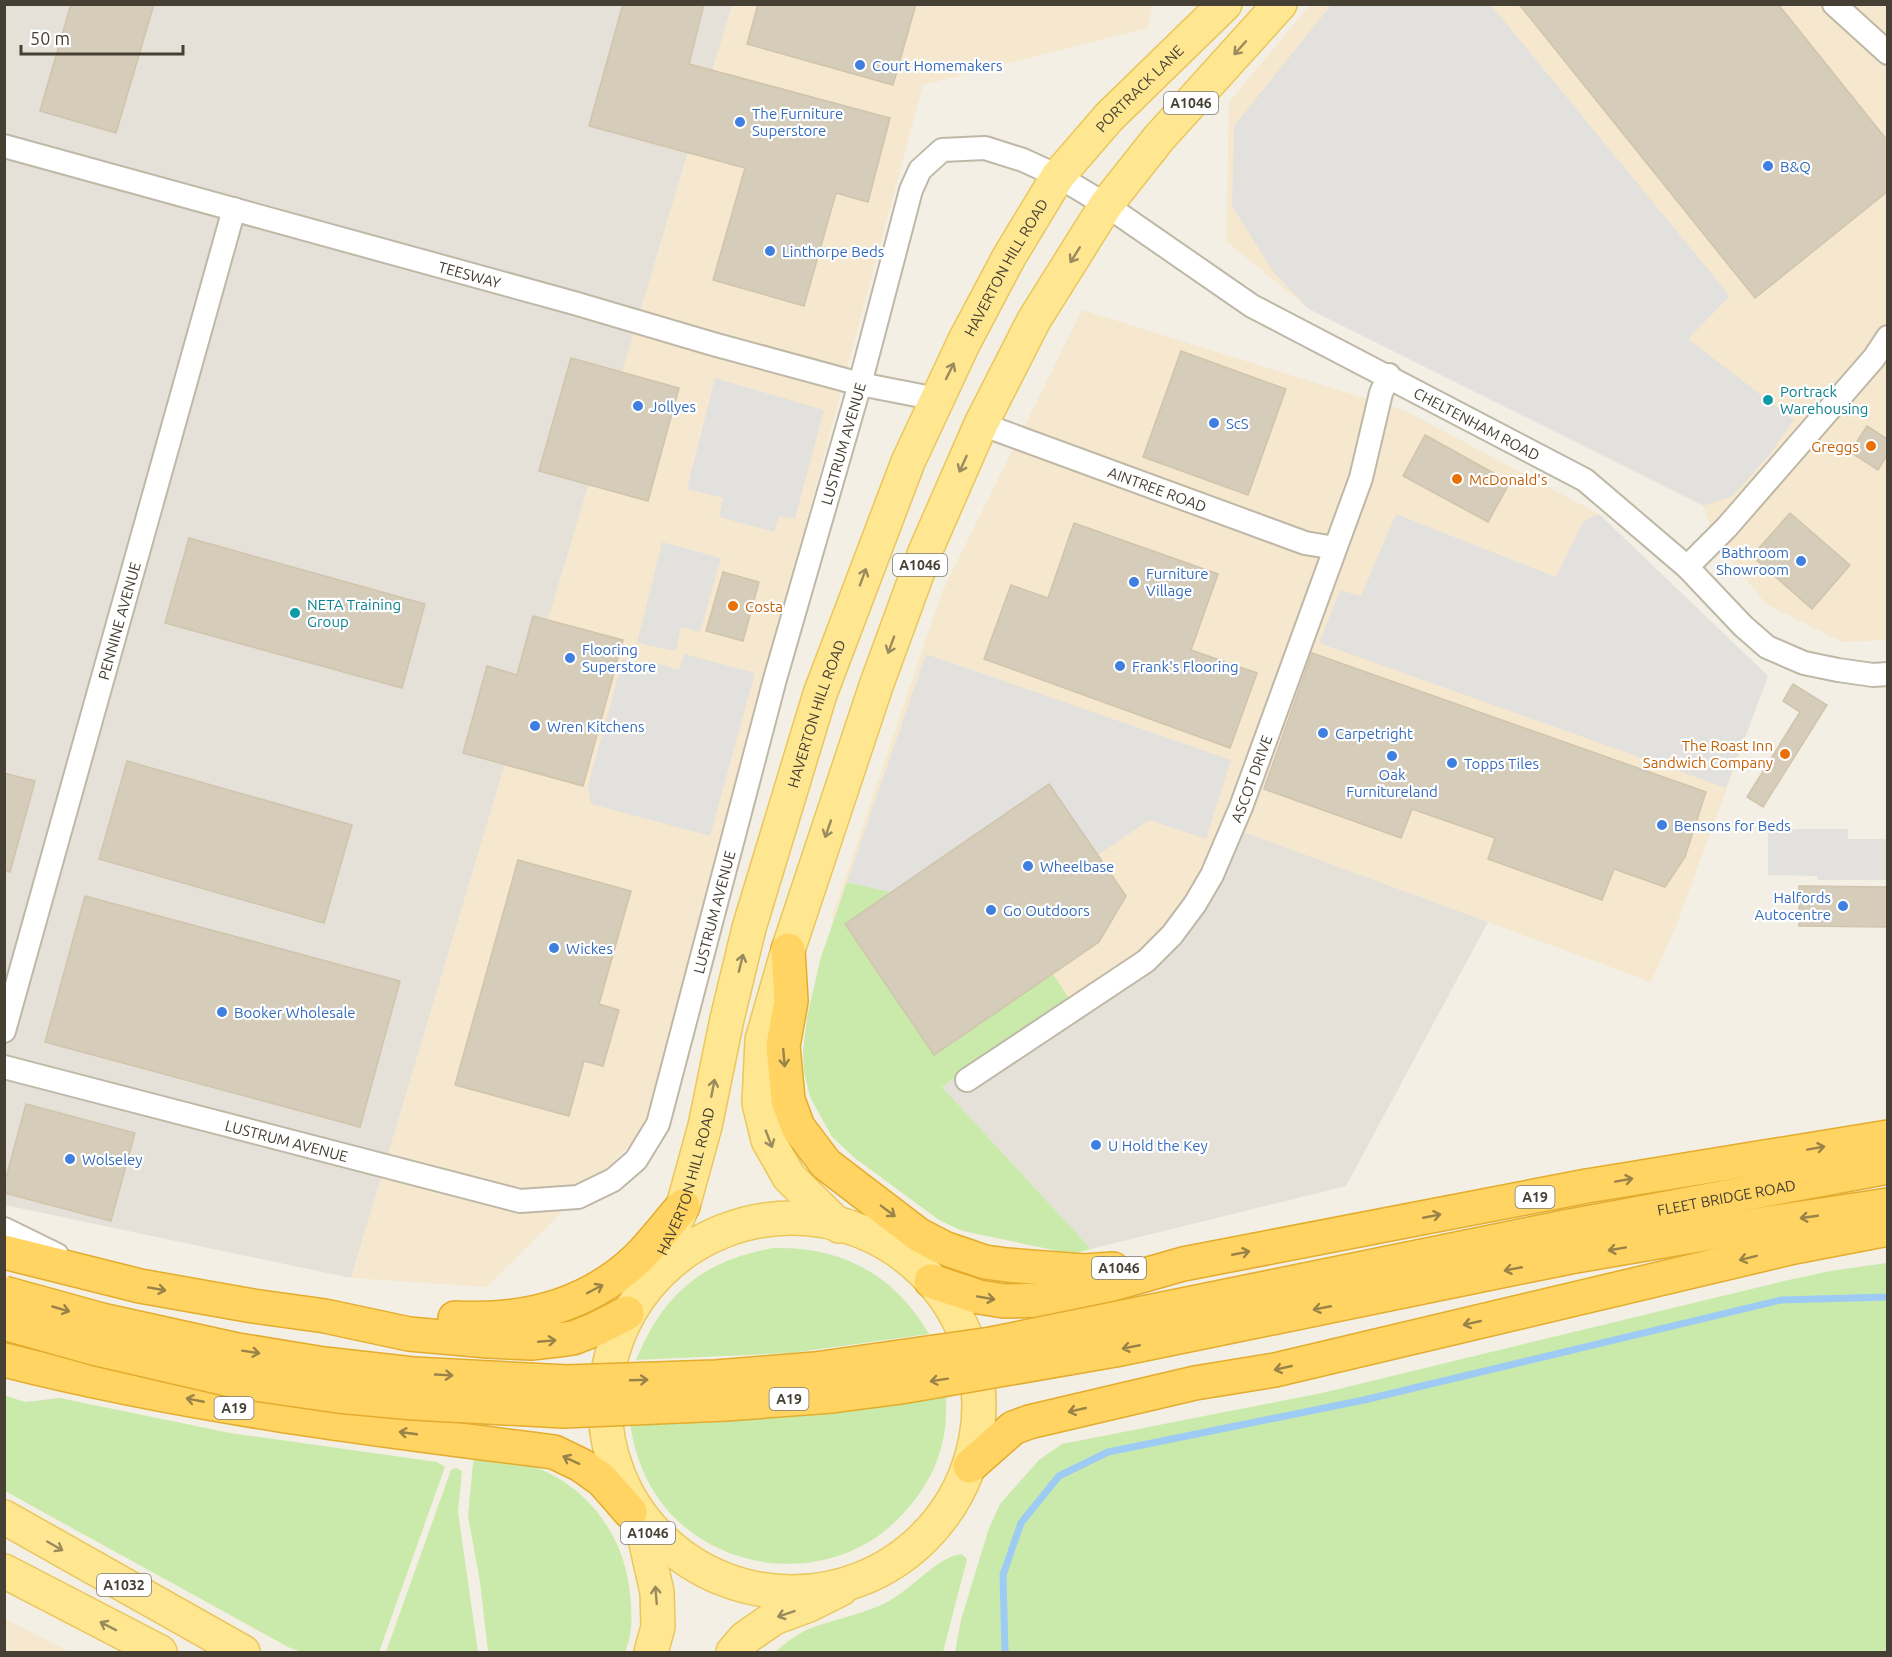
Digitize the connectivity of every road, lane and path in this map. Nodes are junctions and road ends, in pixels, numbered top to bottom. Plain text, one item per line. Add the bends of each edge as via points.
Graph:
1 (1225, 4) edge
2 (1280, 4) edge
3 (1834, 4) edge
4 (1887, 53) edge
5 (4, 146) edge
6 (1058, 176) junction
7 (1106, 206) junction
8 (234, 209) junction
9 (1887, 337) edge
10 (1389, 375) junction
11 (860, 384) junction
12 (937, 399) junction
13 (981, 424) junction
14 (1335, 548) junction
15 (1687, 567) junction
16 (1887, 674) edge
17 (788, 950) junction
18 (4, 1031) edge
19 (4, 1067) edge
20 (967, 1080) dead end
21 (1887, 1137) edge
22 (1887, 1167) edge
23 (1887, 1205) edge
24 (683, 1206) junction
25 (839, 1226) junction
26 (4, 1229) edge
27 (1887, 1229) edge
28 (1568, 1242) junction
29 (4, 1252) edge
30 (1183, 1264) junction
31 (100, 1276) junction
32 (649, 1279) junction
33 (931, 1281) junction
34 (4, 1293) edge
35 (627, 1313) junction
36 (325, 1316) junction
37 (4, 1323) edge
38 (4, 1360) edge
39 (970, 1466) junction
40 (4, 1517) edge
41 (637, 1521) junction
42 (4, 1571) edge
43 (858, 1580) junction
44 (160, 1653) edge
45 (243, 1653) edge
46 (651, 1653) edge
47 (733, 1653) edge

1 - 6 main road, PORTRACK LANE / A1046 via 1108,117
2 -> 7 main road, A1046 via 1159,138
3 - 4 street
5 - 8 street, TEESWAY
6 - 7 street, CHELTENHAM ROAD
6 - 11 street, LUSTRUM AVENUE via 985,148 942,150 920,170 911,190
12 -> 6 main road, HAVERTON HILL ROAD / A1046 via 1009,257
7 - 10 street, CHELTENHAM ROAD via 1252,306
7 -> 13 main road, A1046 via 1034,320
8 - 11 street, TEESWAY
8 - 18 street, PENNINE AVENUE
9 - 15 street via 1874,358 1727,527
10 - 14 street, ASCOT DRIVE via 1361,478
10 - 15 street, CHELTENHAM ROAD via 1585,480
11 - 12 street, TEESWAY
11 - 19 street, LUSTRUM AVENUE via 775,679 658,1124 636,1160 613,1180 578,1197 520,1201
24 -> 12 main road, HAVERTON HILL ROAD / A1046 via 749,928 820,694 908,462
13 - 14 street, AINTREE ROAD via 1305,543
13 -> 17 main road, A1046 via 917,573
14 - 20 street, ASCOT DRIVE via 1241,807 1195,904 1146,961
15 - 16 street, CHELTENHAM ROAD via 1767,648 1804,663
17 -> 25 main road, A1046 via 762,1040 759,1103 768,1140 789,1177
17 -> 30 highway, A1046 via 791,1001 783,1046 788,1100 798,1127 826,1164 919,1235 985,1262 1084,1271
30 -> 21 highway, A19 via 1587,1186
22 - 28 highway, FLEET BRIDGE ROAD / A19
23 -> 28 highway, FLEET BRIDGE ROAD / A19 via 1762,1224
24 - 32 main road, HAVERTON HILL ROAD / A1046
36 -> 24 highway via 486,1320 542,1312 604,1285 638,1258
25 - 32 main road, A1046 via 791,1217 732,1228 678,1254
25 - 33 main road, A1046 via 885,1247
26 - 31 street
27 -> 39 highway via 1794,1247 1275,1370 1195,1383 1058,1414 1013,1428
34 -> 28 highway, A19, bridge via 102,1320 238,1350 413,1374 567,1382 815,1369 991,1344
28 -> 37 highway, A19, bridge via 1115,1350 901,1387 820,1397 575,1411 413,1403 235,1381
29 - 31 highway
33 -> 30 highway, A19 via 979,1297 1044,1300
31 -> 36 highway
32 - 35 main road, A1046
33 - 39 main road, A1046 via 963,1321 978,1353 984,1411
36 -> 35 highway via 409,1334 531,1343 573,1338
35 - 41 main road, A1046 via 605,1385 604,1434 615,1473
41 -> 38 highway, A19 via 602,1480 554,1452 254,1411
39 - 43 main road, A1046 via 957,1494 918,1545 893,1564
40 -> 45 main road, A1032
41 - 43 main road, A1046 via 704,1567 740,1582 768,1587
46 -> 41 main road, A1046 via 658,1627 657,1592
44 -> 42 main road, A1032
43 -> 47 main road, A1046 via 774,1618 745,1638

